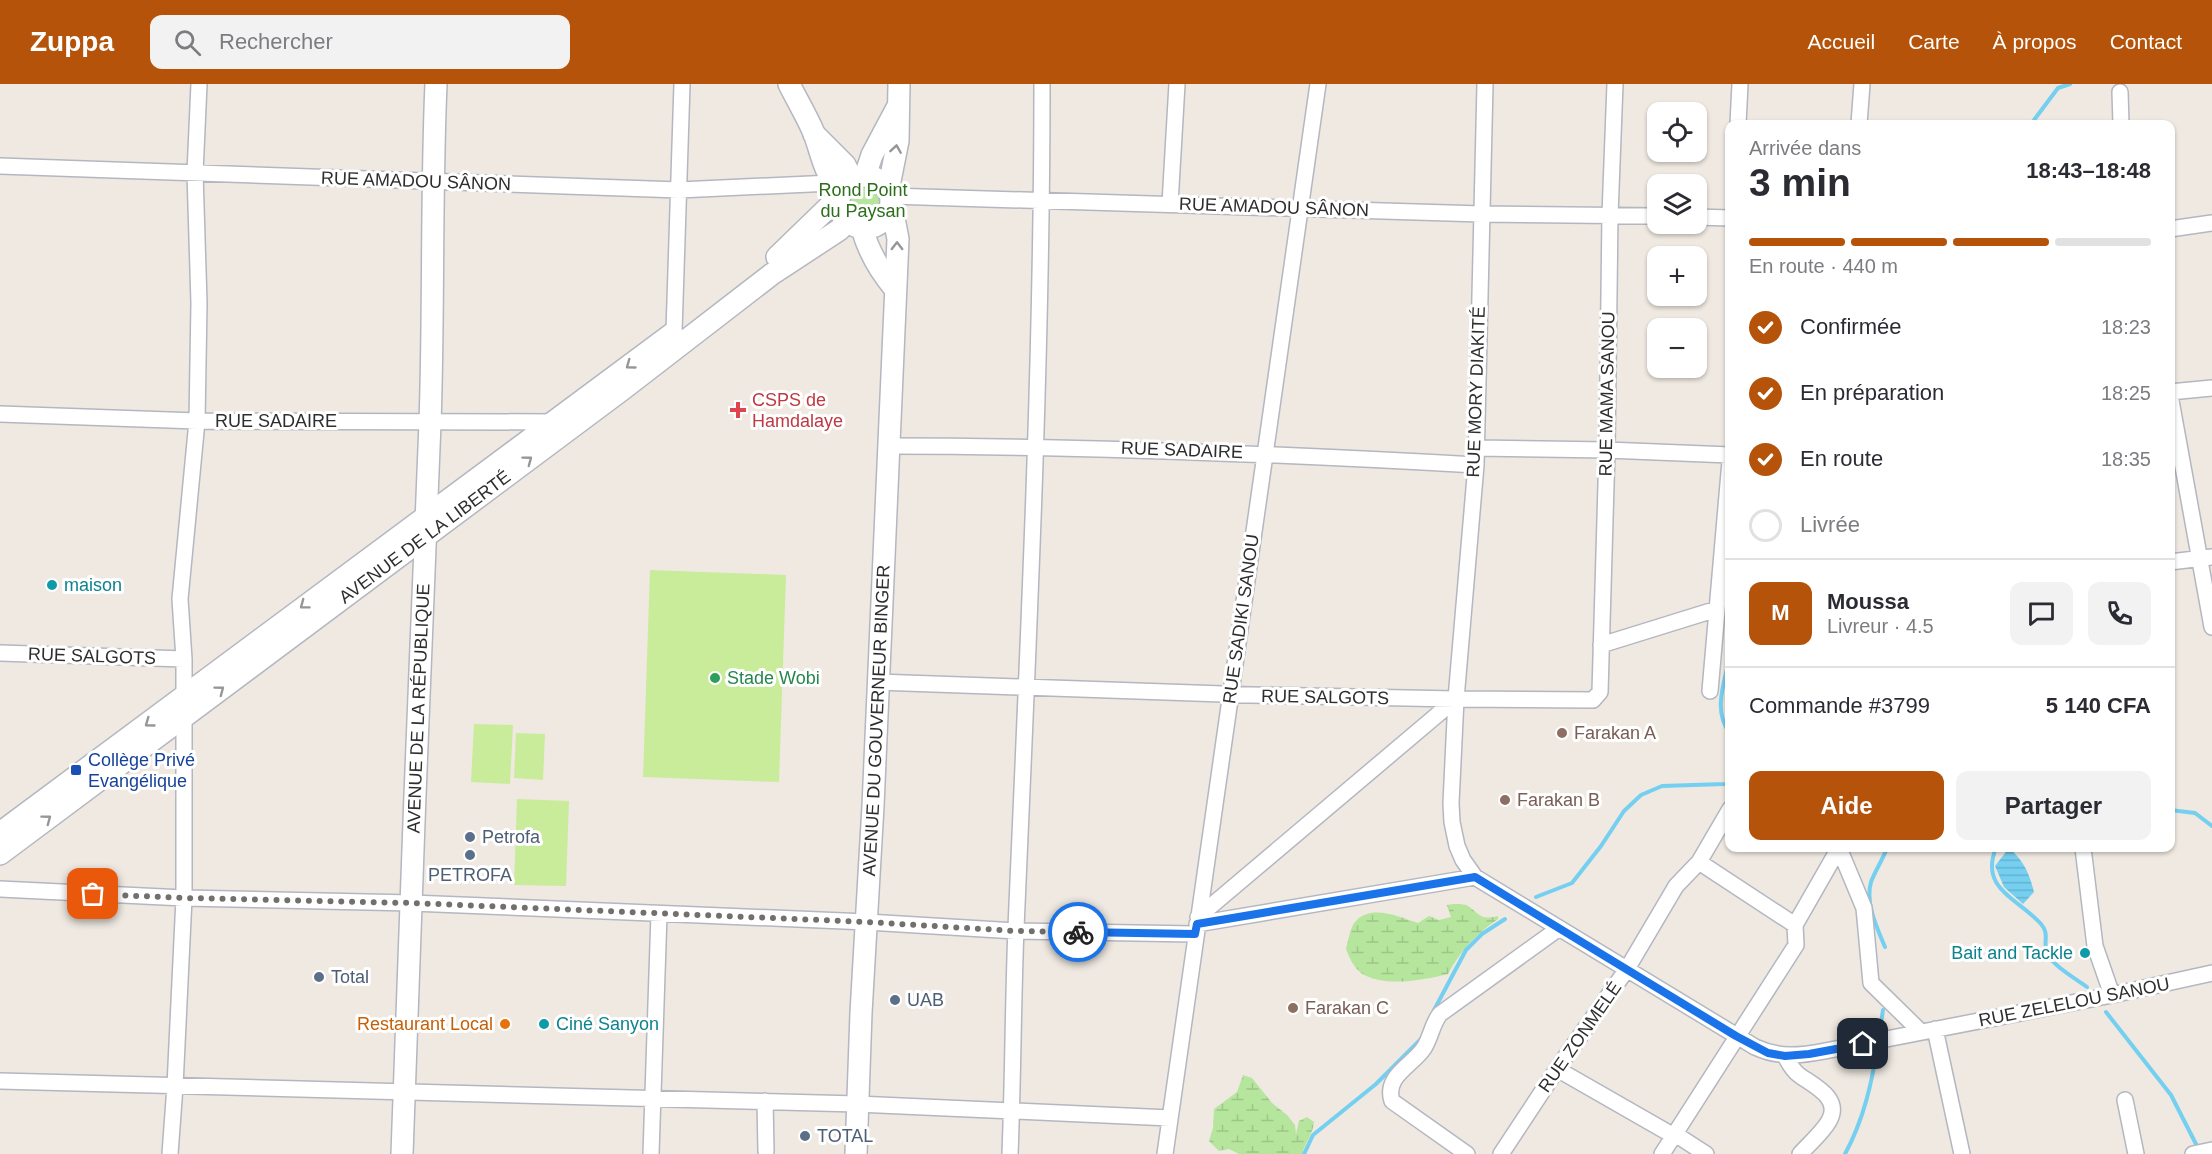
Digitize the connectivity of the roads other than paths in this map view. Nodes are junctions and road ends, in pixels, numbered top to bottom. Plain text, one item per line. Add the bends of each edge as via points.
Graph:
1 (199, 84) edge
2 (436, 84) edge
3 (682, 84) edge
4 (789, 84) edge
5 (899, 84) edge
6 (1042, 84) edge
7 (1177, 84) edge
8 (1318, 84) edge
9 (1485, 84) edge
10 (1615, 84) edge
11 (1740, 84) edge
12 (1862, 84) edge
13 (2120, 92) dead end
14 (899, 105) junction
15 (1738, 120) edge
16 (1859, 120) edge
17 (2121, 120) edge
18 (0, 166) edge
19 (195, 172) junction
20 (432, 182) junction
21 (846, 185) junction
22 (679, 190) junction
23 (890, 197) junction
24 (1042, 202) junction
25 (1170, 204) junction
26 (1299, 209) junction
27 (1481, 214) junction
28 (1610, 215) junction
29 (1647, 216) edge
30 (1707, 217) edge
31 (1725, 218) edge
32 (2212, 223) edge
33 (855, 224) junction
34 (2175, 228) edge
35 (895, 289) junction
36 (674, 332) junction
37 (2212, 388) edge
38 (2175, 393) edge
39 (0, 414) edge
40 (2175, 417) edge
41 (197, 421) junction
42 (430, 421) junction
43 (553, 422) junction
44 (888, 446) junction
45 (1034, 446) junction
46 (1476, 448) junction
47 (1607, 450) junction
48 (1265, 453) junction
49 (1725, 455) edge
50 (1476, 465) junction
51 (1725, 518) edge
52 (424, 527) junction
53 (2206, 558) edge
54 (2175, 561) edge
55 (1717, 609) junction
56 (2212, 627) edge
57 (1601, 645) junction
58 (0, 653) edge
59 (184, 659) junction
60 (877, 682) junction
61 (1028, 687) junction
62 (1710, 691) dead end
63 (1230, 694) junction
64 (1456, 699) junction
65 (1593, 700) joint
66 (183, 708) junction
67 (1725, 818) edge
68 (0, 833) edge
69 (1837, 852) edge
70 (1841, 852) edge
71 (2083, 852) edge
72 (0, 854) edge
73 (1699, 862) junction
74 (1475, 877) junction
75 (0, 889) edge
76 (184, 898) junction
77 (412, 903) junction
78 (659, 914) junction
79 (867, 922) junction
80 (1197, 925) junction
81 (1796, 926) junction
82 (1557, 929) junction
83 (1016, 931) junction
84 (1627, 969) junction
85 (2212, 973) edge
86 (2112, 995) junction
87 (1928, 1031) junction
88 (1736, 1036) junction
89 (1785, 1056) junction
90 (1557, 1069) junction
91 (0, 1081) edge
92 (175, 1086) junction
93 (404, 1092) junction
94 (654, 1098) junction
95 (2125, 1100) dead end
96 (765, 1101) junction
97 (857, 1104) junction
98 (1011, 1111) junction
99 (1170, 1118) junction
100 (1675, 1135) junction
101 (2212, 1150) edge
102 (766, 1151) dead end
103 (170, 1154) edge
104 (402, 1154) edge
105 (651, 1154) edge
106 (856, 1154) edge
107 (1010, 1154) edge
108 (1165, 1154) edge
109 (1467, 1154) edge
110 (1501, 1154) edge
111 (1662, 1154) edge
112 (1706, 1154) edge
113 (1800, 1154) edge
114 (1962, 1154) edge
115 (2136, 1154) edge
116 (2193, 1154) edge

1 - 19 street
2 - 20 main road, AVENUE DE LA RÉPUBLIQUE
3 - 22 street
4 - 21 main road via 814,134 845,165
5 - 14 main road, AVENUE DU GOUVERNEUR BINGER
6 - 24 street
7 - 25 street
8 - 26 street, RUE SADIKI SANOU
9 - 27 street, RUE MORY DIAKITÉ
10 - 28 street, RUE MAMA SANOU
11 - 15 street
12 - 16 street
13 - 17 street
14 - 21 main road, AVENUE DU GOUVERNEUR BINGER
23 -> 14 main road, AVENUE DU GOUVERNEUR BINGER
18 - 19 street, RUE AMADOU SÂNON
19 - 20 street, RUE AMADOU SÂNON
19 - 41 street
20 - 22 street, RUE AMADOU SÂNON
20 - 42 main road, AVENUE DE LA RÉPUBLIQUE
21 - 22 street, RUE AMADOU SÂNON
21 - 23 main road via 878,178
21 - 33 main road via 841,211
21 - 36 main road, AVENUE DE LA LIBERTÉ via 802,235
22 - 36 street
23 - 24 street, RUE AMADOU SÂNON
23 - 33 main road via 890,210 884,220 874,226
35 -> 23 main road, AVENUE DU GOUVERNEUR BINGER via 898,239
24 - 25 street, RUE AMADOU SÂNON
24 - 45 street
25 - 26 street, RUE AMADOU SÂNON
26 - 27 street, RUE AMADOU SÂNON
26 - 48 street, RUE SADIKI SANOU
27 - 28 street, RUE AMADOU SÂNON
27 - 46 street, RUE MORY DIAKITÉ
28 - 29 street, RUE AMADOU SÂNON
28 - 47 street, RUE MAMA SANOU
30 - 31 street
32 - 34 street
33 - 35 main road via 881,272
52 -> 33 main road, AVENUE DE LA LIBERTÉ via 623,389 772,274 839,230
35 - 44 main road, AVENUE DU GOUVERNEUR BINGER
36 -> 43 main road, AVENUE DE LA LIBERTÉ
37 - 38 street
39 - 41 street, RUE SADAIRE
40 - 53 street
41 - 42 street, RUE SADAIRE
41 - 59 street via 180,599
42 - 43 street, RUE SADAIRE
42 - 52 main road, AVENUE DE LA RÉPUBLIQUE
43 - 52 main road, AVENUE DE LA LIBERTÉ
44 - 45 street, RUE SADAIRE
44 - 60 main road, AVENUE DU GOUVERNEUR BINGER
45 - 48 street, RUE SADAIRE
45 - 61 street
46 - 47 street
46 - 50 street, RUE MORY DIAKITÉ
47 - 49 street
47 - 57 street, RUE MAMA SANOU
48 - 50 street, RUE SADAIRE
48 - 63 street, RUE SADIKI SANOU
50 - 64 street, RUE MORY DIAKITÉ
51 - 55 street
52 - 66 main road, AVENUE DE LA LIBERTÉ
52 - 77 main road, AVENUE DE LA RÉPUBLIQUE
53 - 54 street
53 - 56 street
55 - 57 street
55 - 62 street
57 - 65 street, RUE MAMA SANOU via 1600,692
58 - 59 street, RUE SALGOTS
59 - 66 street
60 - 61 street, RUE SALGOTS
60 - 79 main road, AVENUE DU GOUVERNEUR BINGER
61 - 63 street, RUE SALGOTS
61 - 83 street
63 - 64 street, RUE SALGOTS
63 - 80 street, RUE SADIKI SANOU
64 - 65 street, RUE SALGOTS
64 - 74 street, RUE MORY DIAKITÉ via 1452,822 1456,846
64 - 80 street
66 -> 68 main road, AVENUE DE LA LIBERTÉ
72 -> 66 main road, AVENUE DE LA LIBERTÉ
66 - 76 street
67 - 73 street, RUE ZONMELÉ
69 - 81 street
70 - 87 street via 1864,908 1870,983
71 - 86 street via 2095,946
73 - 81 street
73 - 84 street, RUE ZONMELÉ via 1676,886
74 - 80 street
74 - 82 street
75 - 76 street
76 - 77 street
76 - 92 street
77 - 78 street
77 - 93 main road, AVENUE DE LA RÉPUBLIQUE
78 - 79 street
78 - 94 street
79 - 83 street
79 - 97 main road, AVENUE DU GOUVERNEUR BINGER
80 - 83 street
80 - 99 street, RUE SADIKI SANOU
81 - 88 street via 1796,945
82 - 84 street
82 - 109 street via 1440,1014 1423,1048 1391,1086 1392,1101
83 - 98 street
84 - 88 street
84 - 90 street, RUE ZONMELÉ
85 - 86 street, RUE ZELELOU SANOU
86 - 87 street, RUE ZELELOU SANOU
87 - 89 street, RUE ZELELOU SANOU
87 - 114 street
88 - 89 street via 1768,1053
88 - 100 street
89 - 113 street via 1798,1074 1832,1103 1828,1121
90 - 100 street
90 - 110 street, RUE ZONMELÉ
91 - 92 street
92 - 93 street
92 - 103 street
93 - 94 street
93 - 104 main road, AVENUE DE LA RÉPUBLIQUE
94 - 96 street
94 - 105 street
95 - 115 street
96 - 97 street
96 - 102 street
97 - 98 street
97 - 106 main road, AVENUE DU GOUVERNEUR BINGER
98 - 99 street
98 - 107 street
99 - 108 street, RUE SADIKI SANOU
100 - 111 street
100 - 112 street
101 - 116 street

